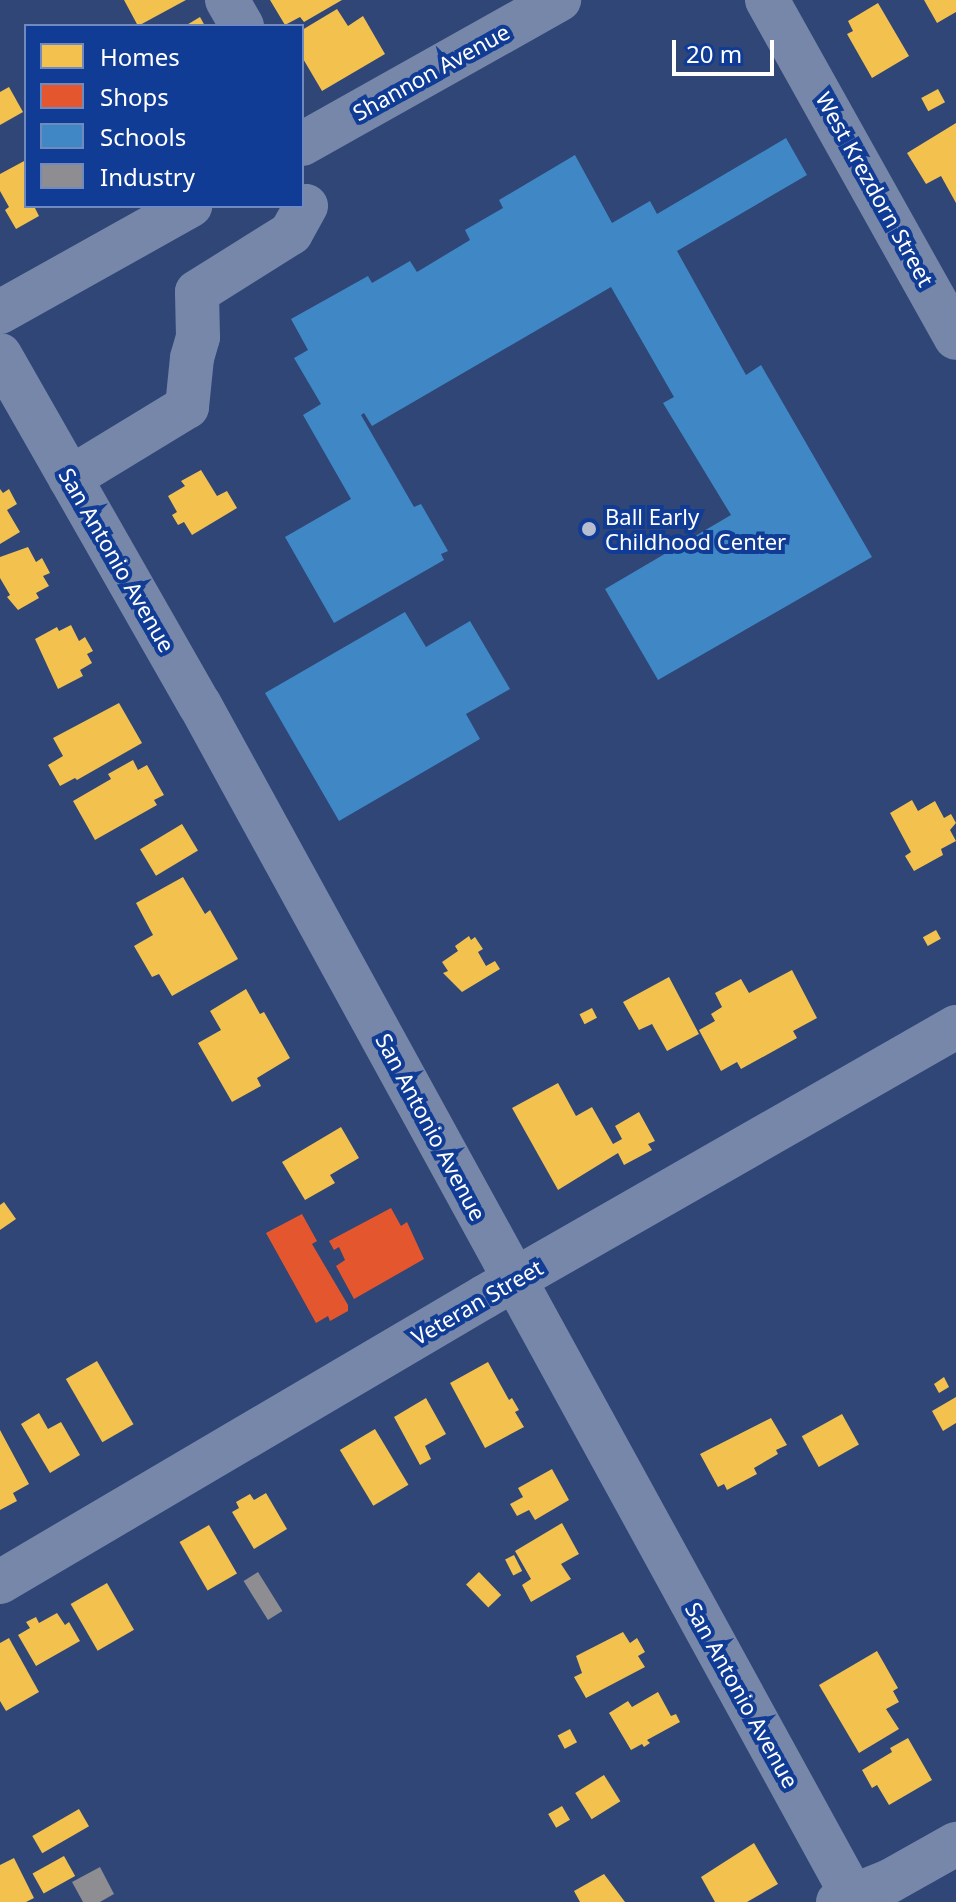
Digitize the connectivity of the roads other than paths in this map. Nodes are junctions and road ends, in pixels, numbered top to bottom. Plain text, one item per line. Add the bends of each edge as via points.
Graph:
1 (227, 0) edge
2 (559, 0) edge
3 (786, 6) edge
4 (241, 24) edge
5 (304, 139) edge
6 (306, 206) dead end
7 (186, 208) edge
8 (946, 292) edge
9 (0, 312) edge
10 (956, 338) edge
11 (0, 355) edge
12 (70, 478) junction
13 (956, 1027) edge
14 (514, 1281) junction
15 (0, 1582) edge
16 (956, 1844) edge
17 (849, 1900) edge

1 - 4 street
2 - 5 street, Shannon Avenue
3 - 8 street, West Krezdorn Street
6 - 12 street via 291,233 197,292 198,337 187,407
7 - 9 street
8 - 10 street, West Krezdorn Street
11 - 12 street, San Antonio Avenue
12 - 14 street, San Antonio Avenue
13 - 14 street, Veteran Street
14 - 15 street, Veteran Street
14 - 17 street, San Antonio Avenue
16 - 17 street

